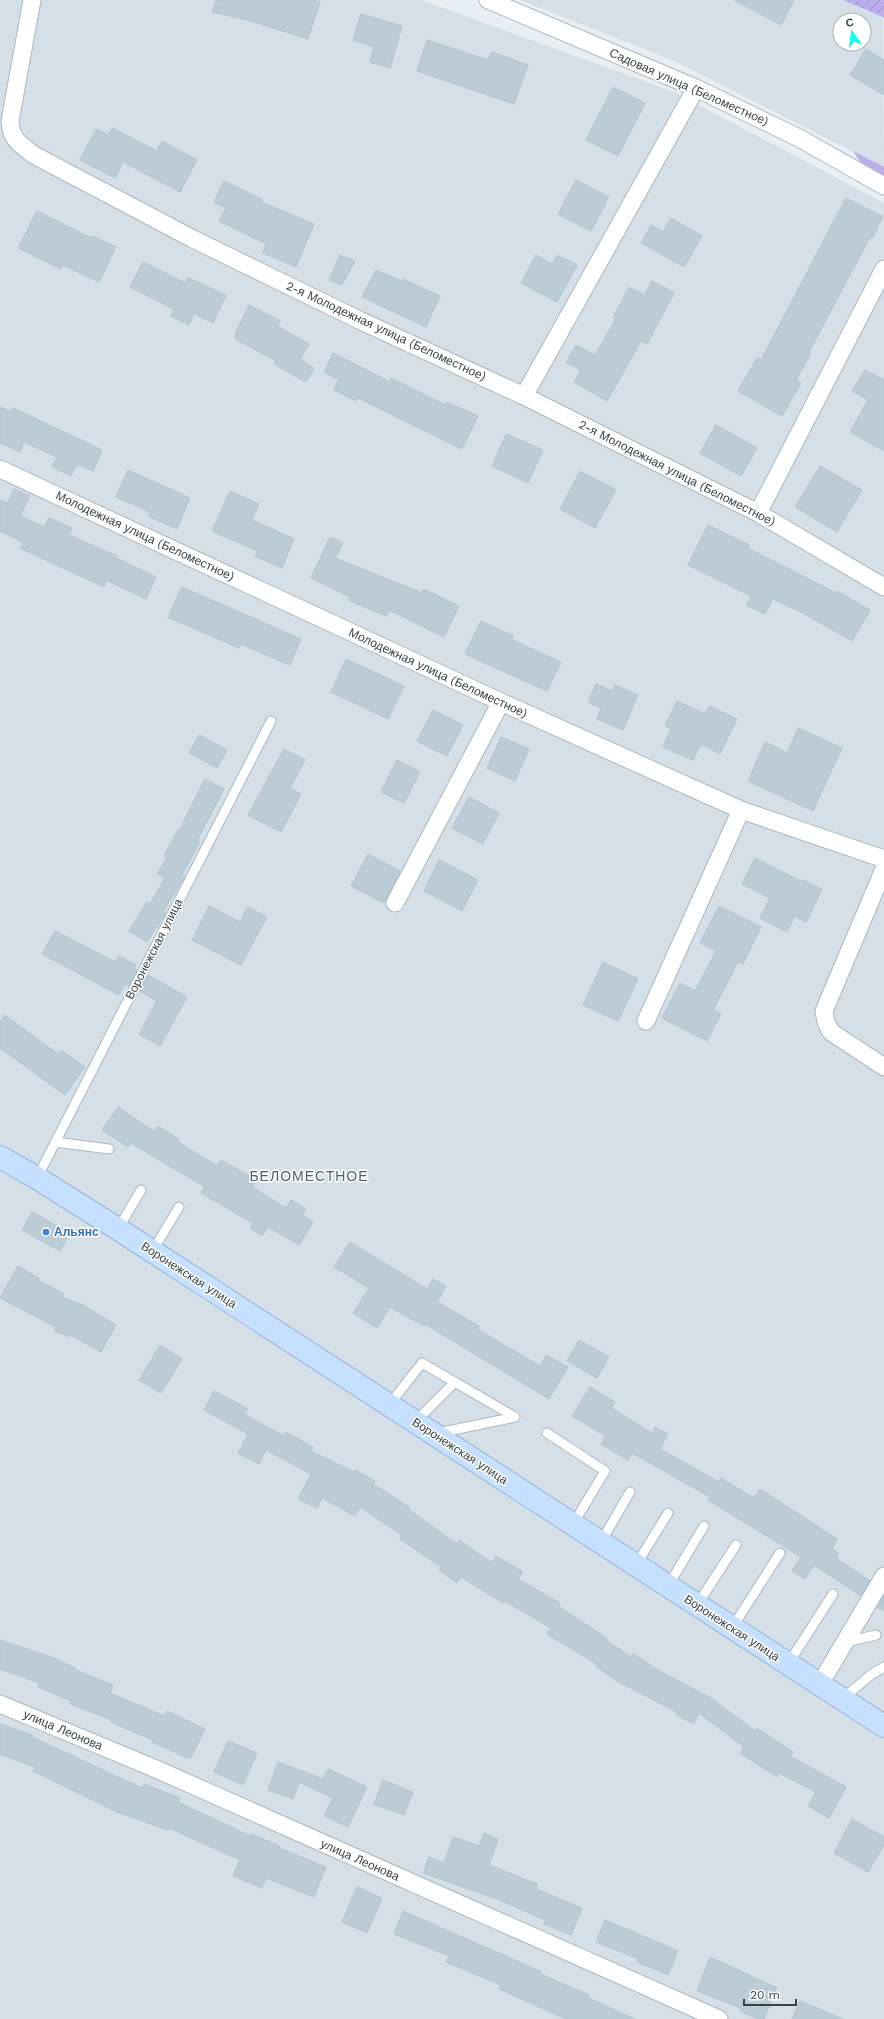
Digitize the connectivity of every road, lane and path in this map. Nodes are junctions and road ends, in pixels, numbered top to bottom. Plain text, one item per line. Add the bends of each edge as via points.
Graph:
1 (32, 0) edge
2 (488, 0) edge
3 (696, 88) junction
4 (884, 186) edge
5 (884, 269) edge
6 (524, 396) junction
7 (0, 469) edge
8 (758, 513) junction
9 (884, 587) edge
10 (501, 702) junction
11 (271, 720) dead end
12 (741, 810) junction
13 (884, 859) edge
14 (884, 869) edge
15 (395, 903) dead end
16 (646, 1021) dead end
17 (884, 1067) edge
18 (55, 1142) junction
19 (109, 1149) dead end
20 (0, 1157) edge
21 (37, 1178) junction
22 (141, 1190) dead end
23 (179, 1207) dead end
24 (118, 1229) junction
25 (152, 1252) junction
26 (455, 1382) junction
27 (389, 1405) junction
28 (415, 1422) junction
29 (547, 1433) dead end
30 (433, 1434) junction
31 (630, 1492) dead end
32 (668, 1512) dead end
33 (573, 1524) junction
34 (704, 1526) dead end
35 (601, 1542) junction
36 (736, 1545) dead end
37 (780, 1553) dead end
38 (636, 1565) junction
39 (884, 1576) edge
40 (668, 1586) junction
41 (833, 1594) dead end
42 (697, 1605) junction
43 (732, 1628) junction
44 (876, 1635) dead end
45 (845, 1642) junction
46 (788, 1664) junction
47 (884, 1667) edge
48 (820, 1684) junction
49 (842, 1698) junction
50 (0, 1704) edge
51 (883, 1722) edge
52 (719, 2019) edge

1 - 6 street, 2-я Молодежная улица (Беломестное) via 10,131 16,140 34,155 193,239 359,320
2 - 3 street, Садовая улица (Беломестное)
3 - 4 street, Садовая улица (Беломестное) via 799,138
3 - 6 street
5 - 8 street
6 - 8 street, 2-я Молодежная улица (Беломестное)
7 - 10 street, Молодежная улица (Беломестное)
8 - 9 street, 2-я Молодежная улица (Беломестное)
10 - 12 street, Молодежная улица (Беломестное)
10 - 15 street
11 - 18 lane, Воронежская улица
12 - 13 street, Молодежная улица (Беломестное)
12 - 16 street
14 - 17 street via 824,1016 831,1032
18 - 19 lane
18 - 21 lane, Воронежская улица
20 - 21 street, Воронежская улица
21 - 24 street, Воронежская улица
22 - 24 lane
23 - 25 lane
24 - 25 street, Воронежская улица
25 - 27 street, Воронежская улица
26 - 27 lane via 422,1363
26 - 28 lane
26 - 30 lane via 515,1417
27 - 28 street, Воронежская улица
28 - 30 street, Воронежская улица
29 - 33 lane via 605,1471
30 - 33 street, Воронежская улица
31 - 35 lane
32 - 38 lane
33 - 35 street, Воронежская улица
34 - 40 lane
35 - 38 street, Воронежская улица
36 - 42 lane
37 - 43 lane
38 - 40 street, Воронежская улица
39 - 45 street
40 - 42 street, Воронежская улица
41 - 46 lane
42 - 43 street, Воронежская улица
43 - 46 street, Воронежская улица
44 - 45 lane
45 - 48 street
46 - 48 street, Воронежская улица
47 - 49 lane
48 - 49 street, Воронежская улица
49 - 51 street, Воронежская улица
50 - 52 street, улица Леонова via 156,1769

